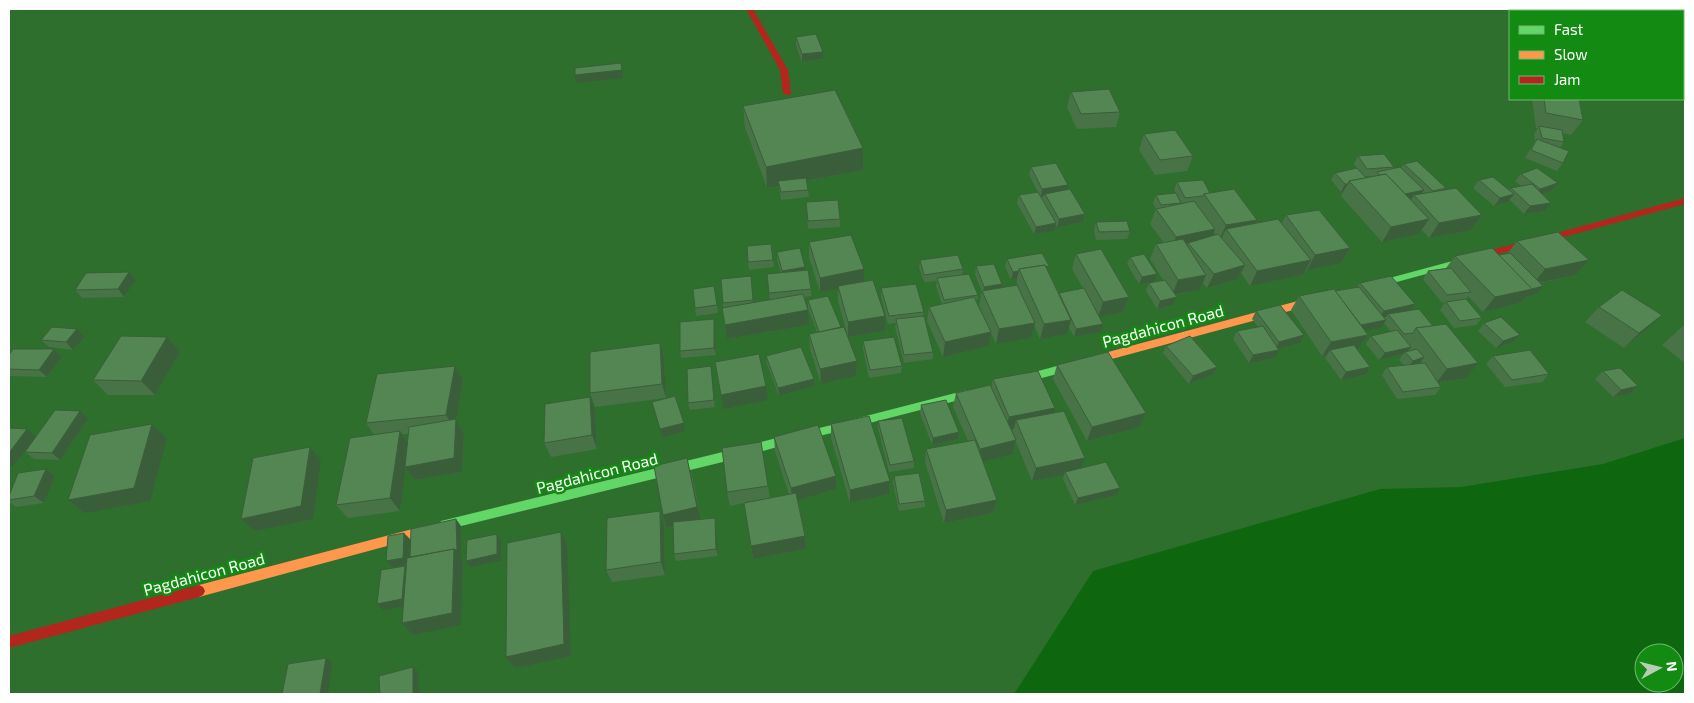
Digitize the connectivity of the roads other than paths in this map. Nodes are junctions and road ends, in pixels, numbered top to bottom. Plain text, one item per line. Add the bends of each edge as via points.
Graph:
1 (749, 9) edge
2 (787, 93) dead end
3 (1685, 202) edge
4 (1376, 284) edge
5 (1318, 300) edge
6 (1019, 380) edge
7 (980, 390) edge
8 (9, 642) edge

1 - 2 street via 784,70
3 - 4 street
5 - 6 street, Pagdahicon Road
7 - 8 street, Pagdahicon Road via 384,541

